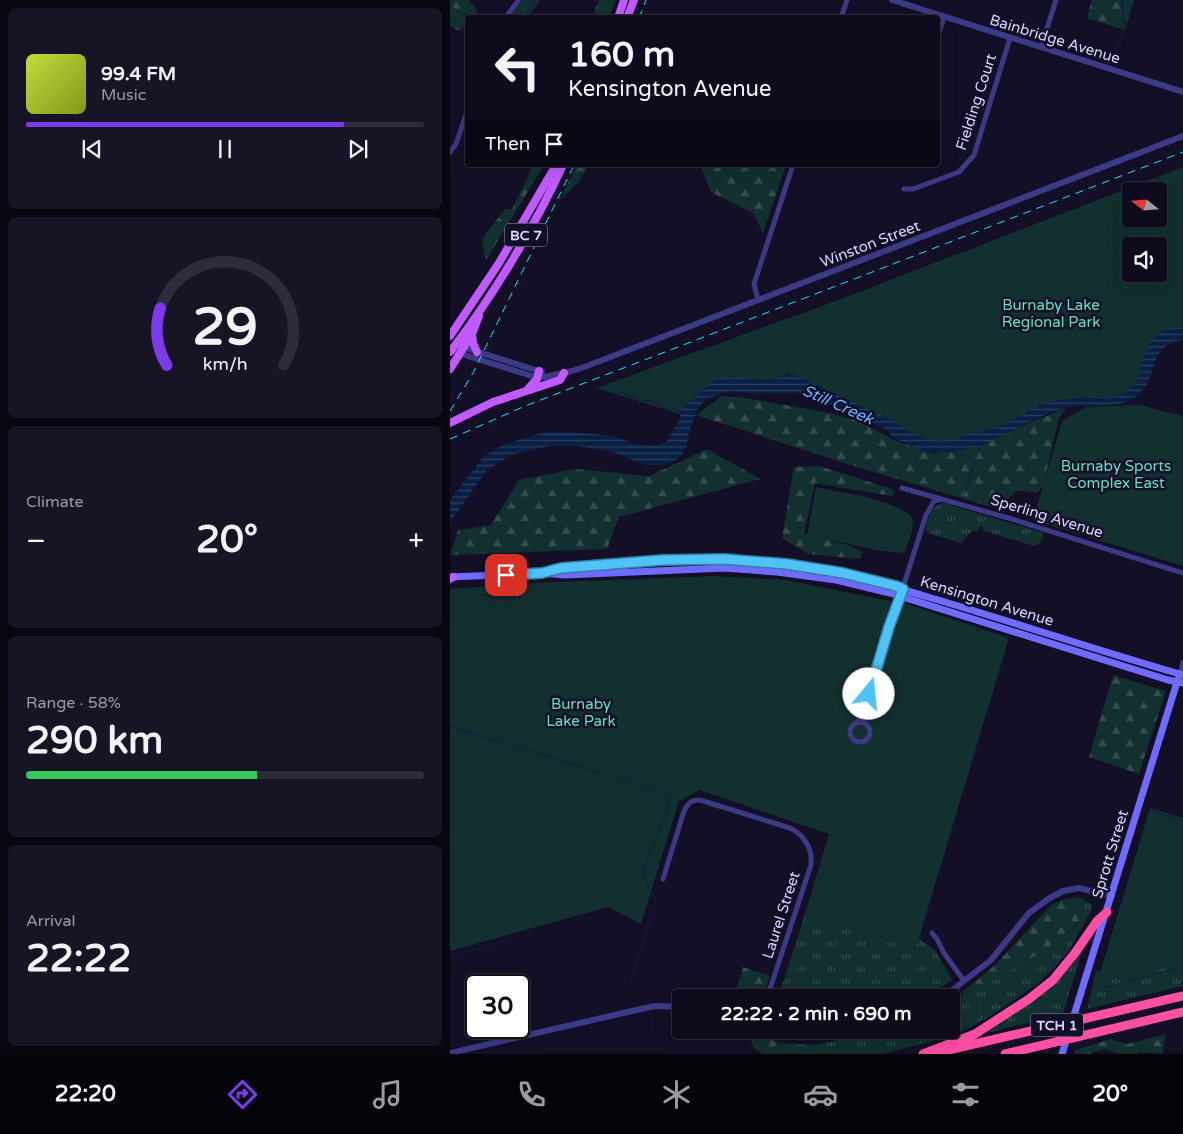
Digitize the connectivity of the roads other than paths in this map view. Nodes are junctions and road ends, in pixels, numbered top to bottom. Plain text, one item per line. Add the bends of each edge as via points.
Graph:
1 (519, 0) edge
2 (624, 0) edge
3 (634, 0) edge
4 (846, 0) edge
5 (892, 0) edge
6 (1056, 0) edge
7 (507, 15) edge
8 (619, 15) edge
9 (628, 15) edge
10 (842, 15) edge
11 (938, 15) edge
12 (940, 16) edge
13 (944, 17) junction
14 (940, 30) edge
15 (1010, 38) junction
16 (1041, 47) junction
17 (1183, 92) edge
18 (465, 118) edge
19 (1183, 136) edge
20 (450, 152) edge
21 (555, 167) edge
22 (562, 167) edge
23 (792, 167) edge
24 (904, 190) dead end
25 (758, 300) junction
26 (485, 303) junction
27 (472, 334) junction
28 (450, 336) edge
29 (451, 348) edge
30 (462, 351) junction
31 (477, 352) junction
32 (450, 369) edge
33 (564, 373) junction
34 (538, 374) junction
35 (528, 389) junction
36 (450, 423) edge
37 (902, 488) dead end
38 (944, 499) junction
39 (542, 573) junction
40 (1183, 573) edge
41 (451, 578) edge
42 (903, 589) junction
43 (901, 597) junction
44 (1183, 662) edge
45 (1181, 674) edge
46 (1180, 682) edge
47 (864, 710) junction
48 (857, 723) junction
49 (868, 726) junction
50 (663, 879) dead end
51 (1112, 896) junction
52 (1106, 912) junction
53 (932, 933) dead end
54 (964, 981) junction
55 (770, 989) edge
56 (954, 989) edge
57 (1183, 996) edge
58 (672, 1007) edge
59 (1183, 1012) edge
60 (450, 1054) edge
61 (923, 1054) edge
62 (931, 1054) edge
63 (1005, 1054) edge
64 (1062, 1054) edge

1 - 7 street
2 - 8 main road
3 - 9 main road
4 - 10 street
5 - 11 street, Bainbridge Avenue
6 - 16 street
12 - 13 street, Bainbridge Avenue
13 - 14 street
13 - 15 street, Bainbridge Avenue
15 - 16 street, Bainbridge Avenue
15 - 24 street, Fielding Court via 974,156 959,172
16 - 17 street, Bainbridge Avenue
18 - 20 street
19 - 25 street, Winston Street
21 - 28 main road, BC 7 via 500,263
22 - 26 main road, BC 7
23 - 25 street via 754,284
25 - 33 street, Winston Street
26 - 27 main road
26 - 29 main road, BC 7
27 - 30 main road
27 - 31 main road
29 - 30 street
30 - 31 street
30 - 32 main road
30 - 34 street via 510,370
31 - 34 street
33 - 34 street via 545,377
33 - 35 main road via 560,380
34 - 35 main road
35 - 36 main road
37 - 38 street, Sperling Avenue
38 - 40 street, Sperling Avenue
38 - 42 street via 934,501 926,515
39 - 41 main road, Kensington Avenue
39 - 42 main road, Kensington Avenue via 561,568 663,560 724,559 824,570
39 - 43 main road, Kensington Avenue via 565,575 724,568 836,580
42 - 43 street
42 - 45 main road, Kensington Avenue
43 - 46 main road, Kensington Avenue
43 - 47 street
44 - 45 street, Sprott Street
45 - 46 main road, Sprott Street
46 - 51 main road, Sprott Street
47 - 48 street
47 - 49 street
48 - 49 street
48 - 49 street via 850,732 858,742 869,737
50 - 55 street, Laurel Street via 684,811 693,800 790,828 800,834 811,854 811,865
51 - 52 main road, Sprott Street
51 - 54 street via 1079,888 1063,891 1048,899 1029,913 991,960
52 - 61 highway via 1053,980 1029,999 975,1034
52 - 64 main road, Sprott Street
53 - 54 street
54 - 56 street
57 - 62 highway, TCH 1
58 - 60 street via 645,1008
59 - 63 highway, TCH 1

